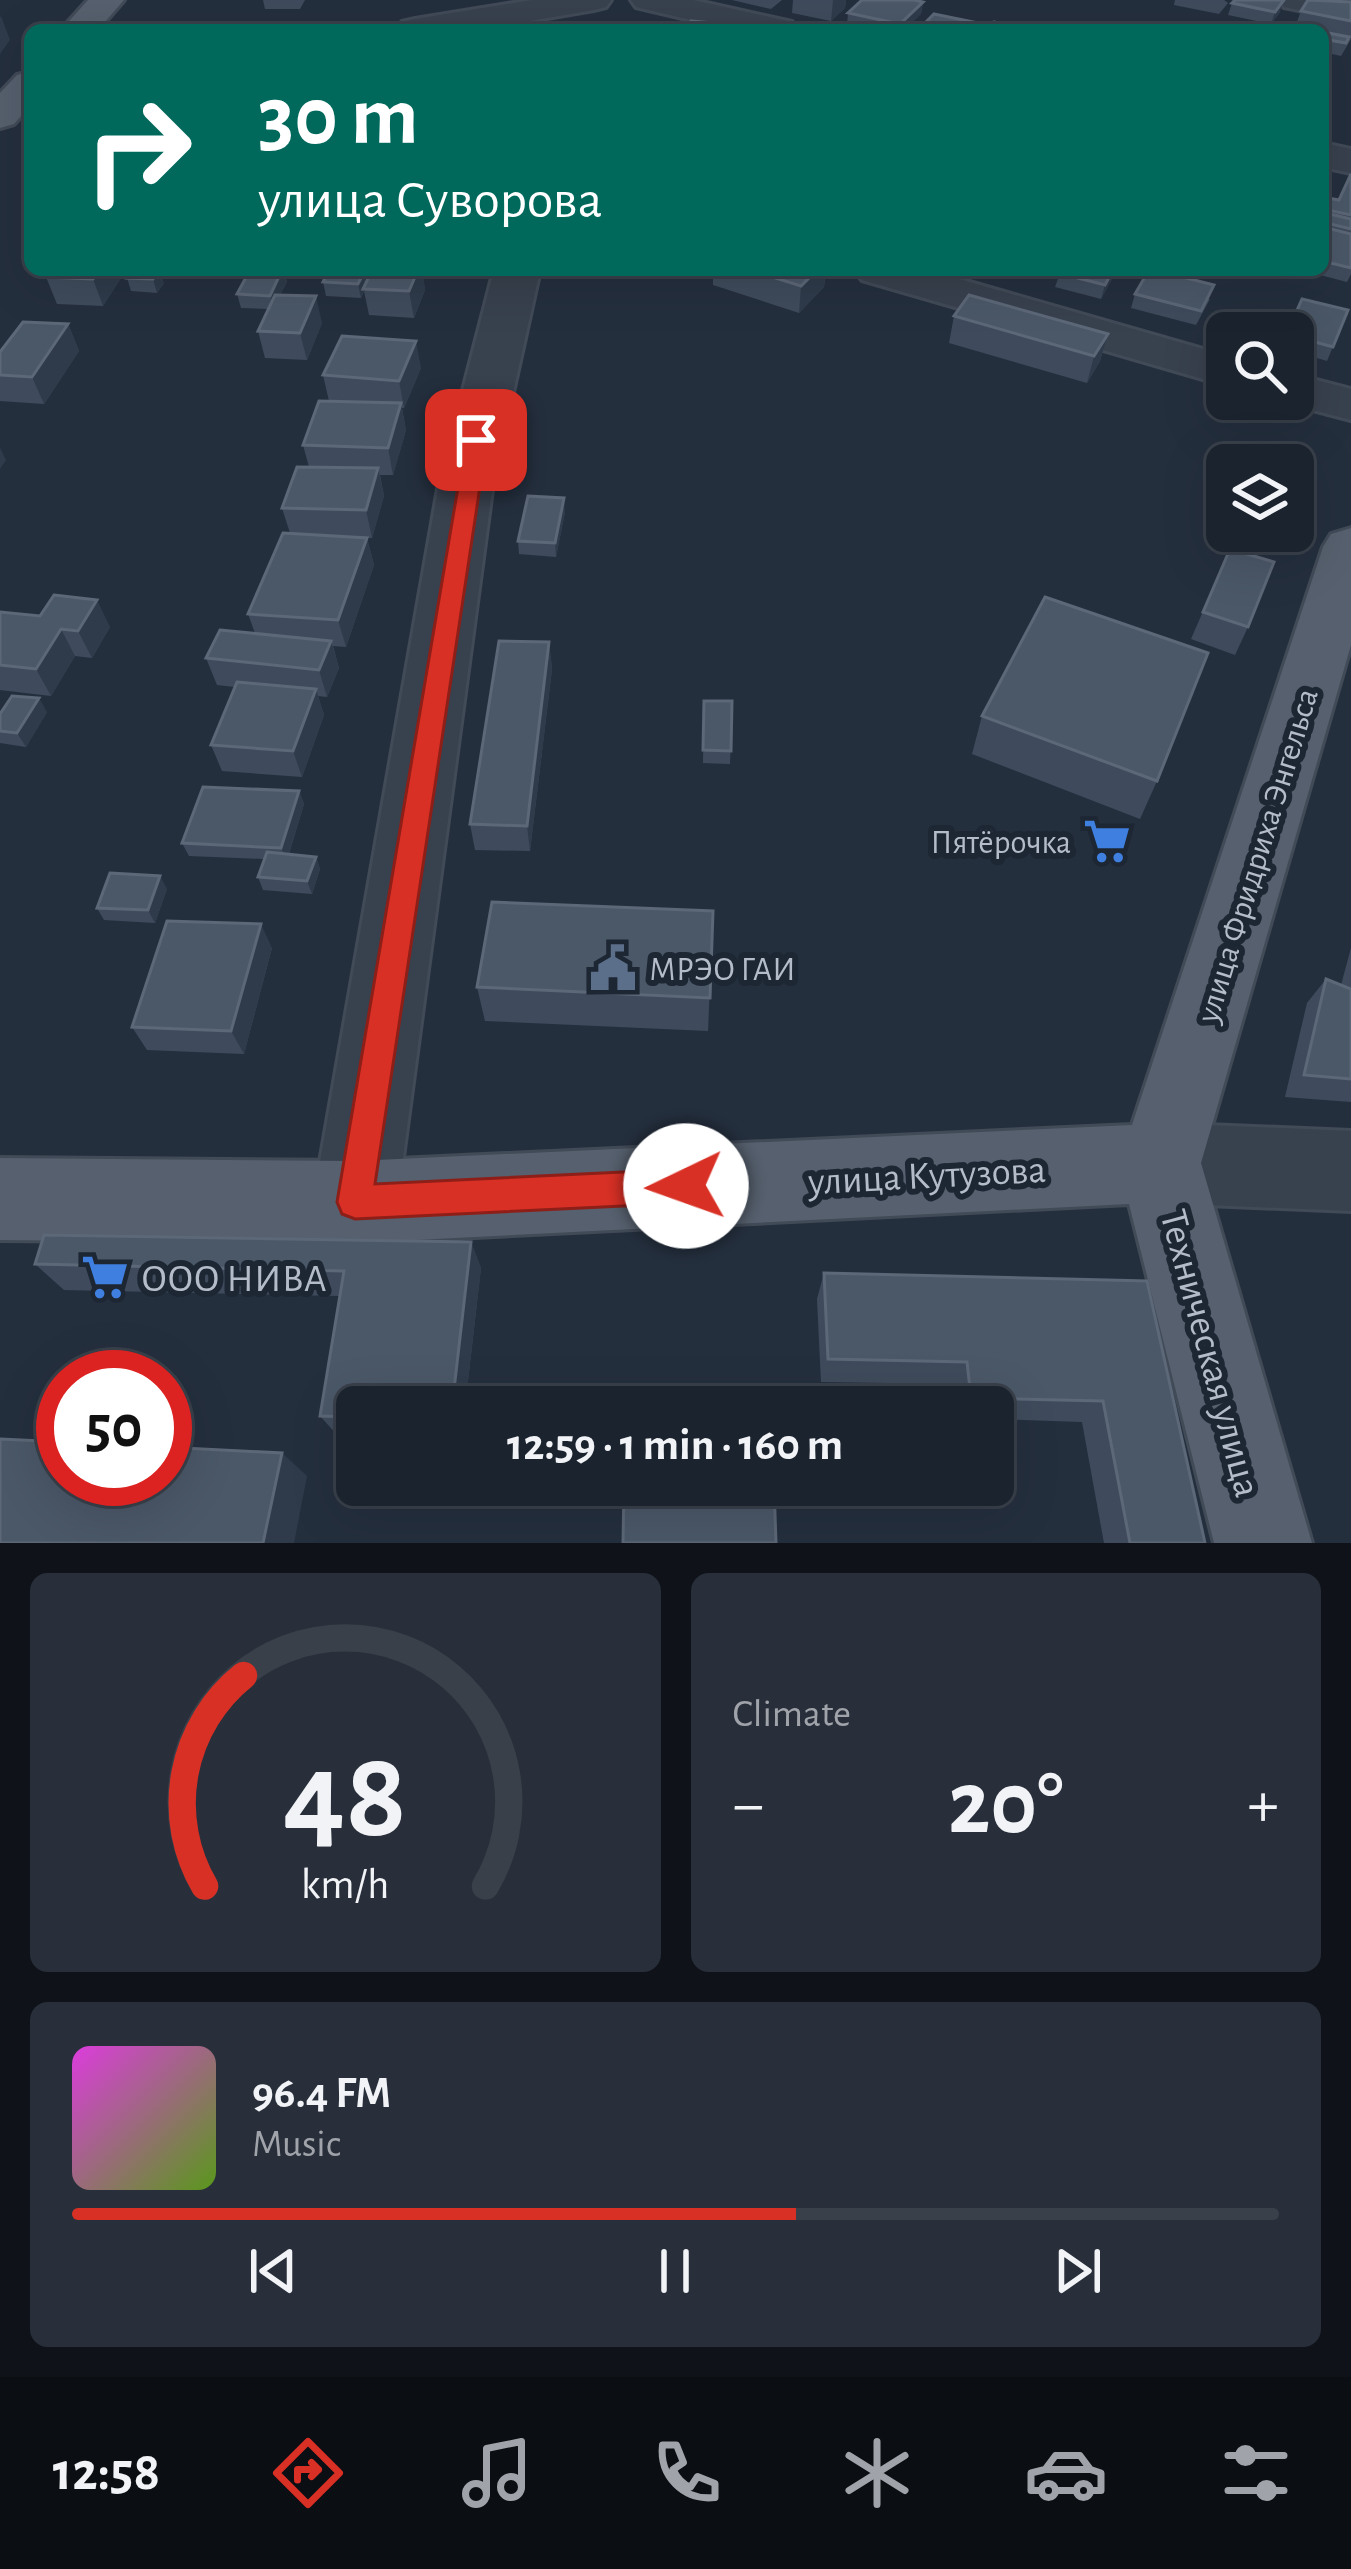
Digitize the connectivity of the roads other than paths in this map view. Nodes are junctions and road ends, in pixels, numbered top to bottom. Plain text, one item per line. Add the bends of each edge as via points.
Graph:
1 (107, 0) edge
2 (595, 0) edge
3 (648, 0) edge
4 (1296, 0) edge
5 (1351, 11) edge
6 (85, 24) edge
7 (451, 24) edge
8 (753, 24) edge
9 (516, 276) edge
10 (899, 276) edge
11 (1206, 365) edge
12 (1314, 395) edge
13 (1351, 405) edge
14 (1351, 548) edge
15 (1160, 1163) junction
16 (1351, 1171) edge
17 (0, 1199) edge
18 (355, 1202) junction
19 (1263, 1543) edge

1 - 6 main road
2 - 7 street
3 - 8 street
4 - 5 street
9 - 18 street via 466,483
10 - 11 street
12 - 13 street
14 - 15 main road, улица Фридриха Энгельса
15 - 16 street, улица Кутузова
15 - 18 main road, улица Кутузова
15 - 19 main road, Техническая улица
17 - 18 main road, улица Кутузова

